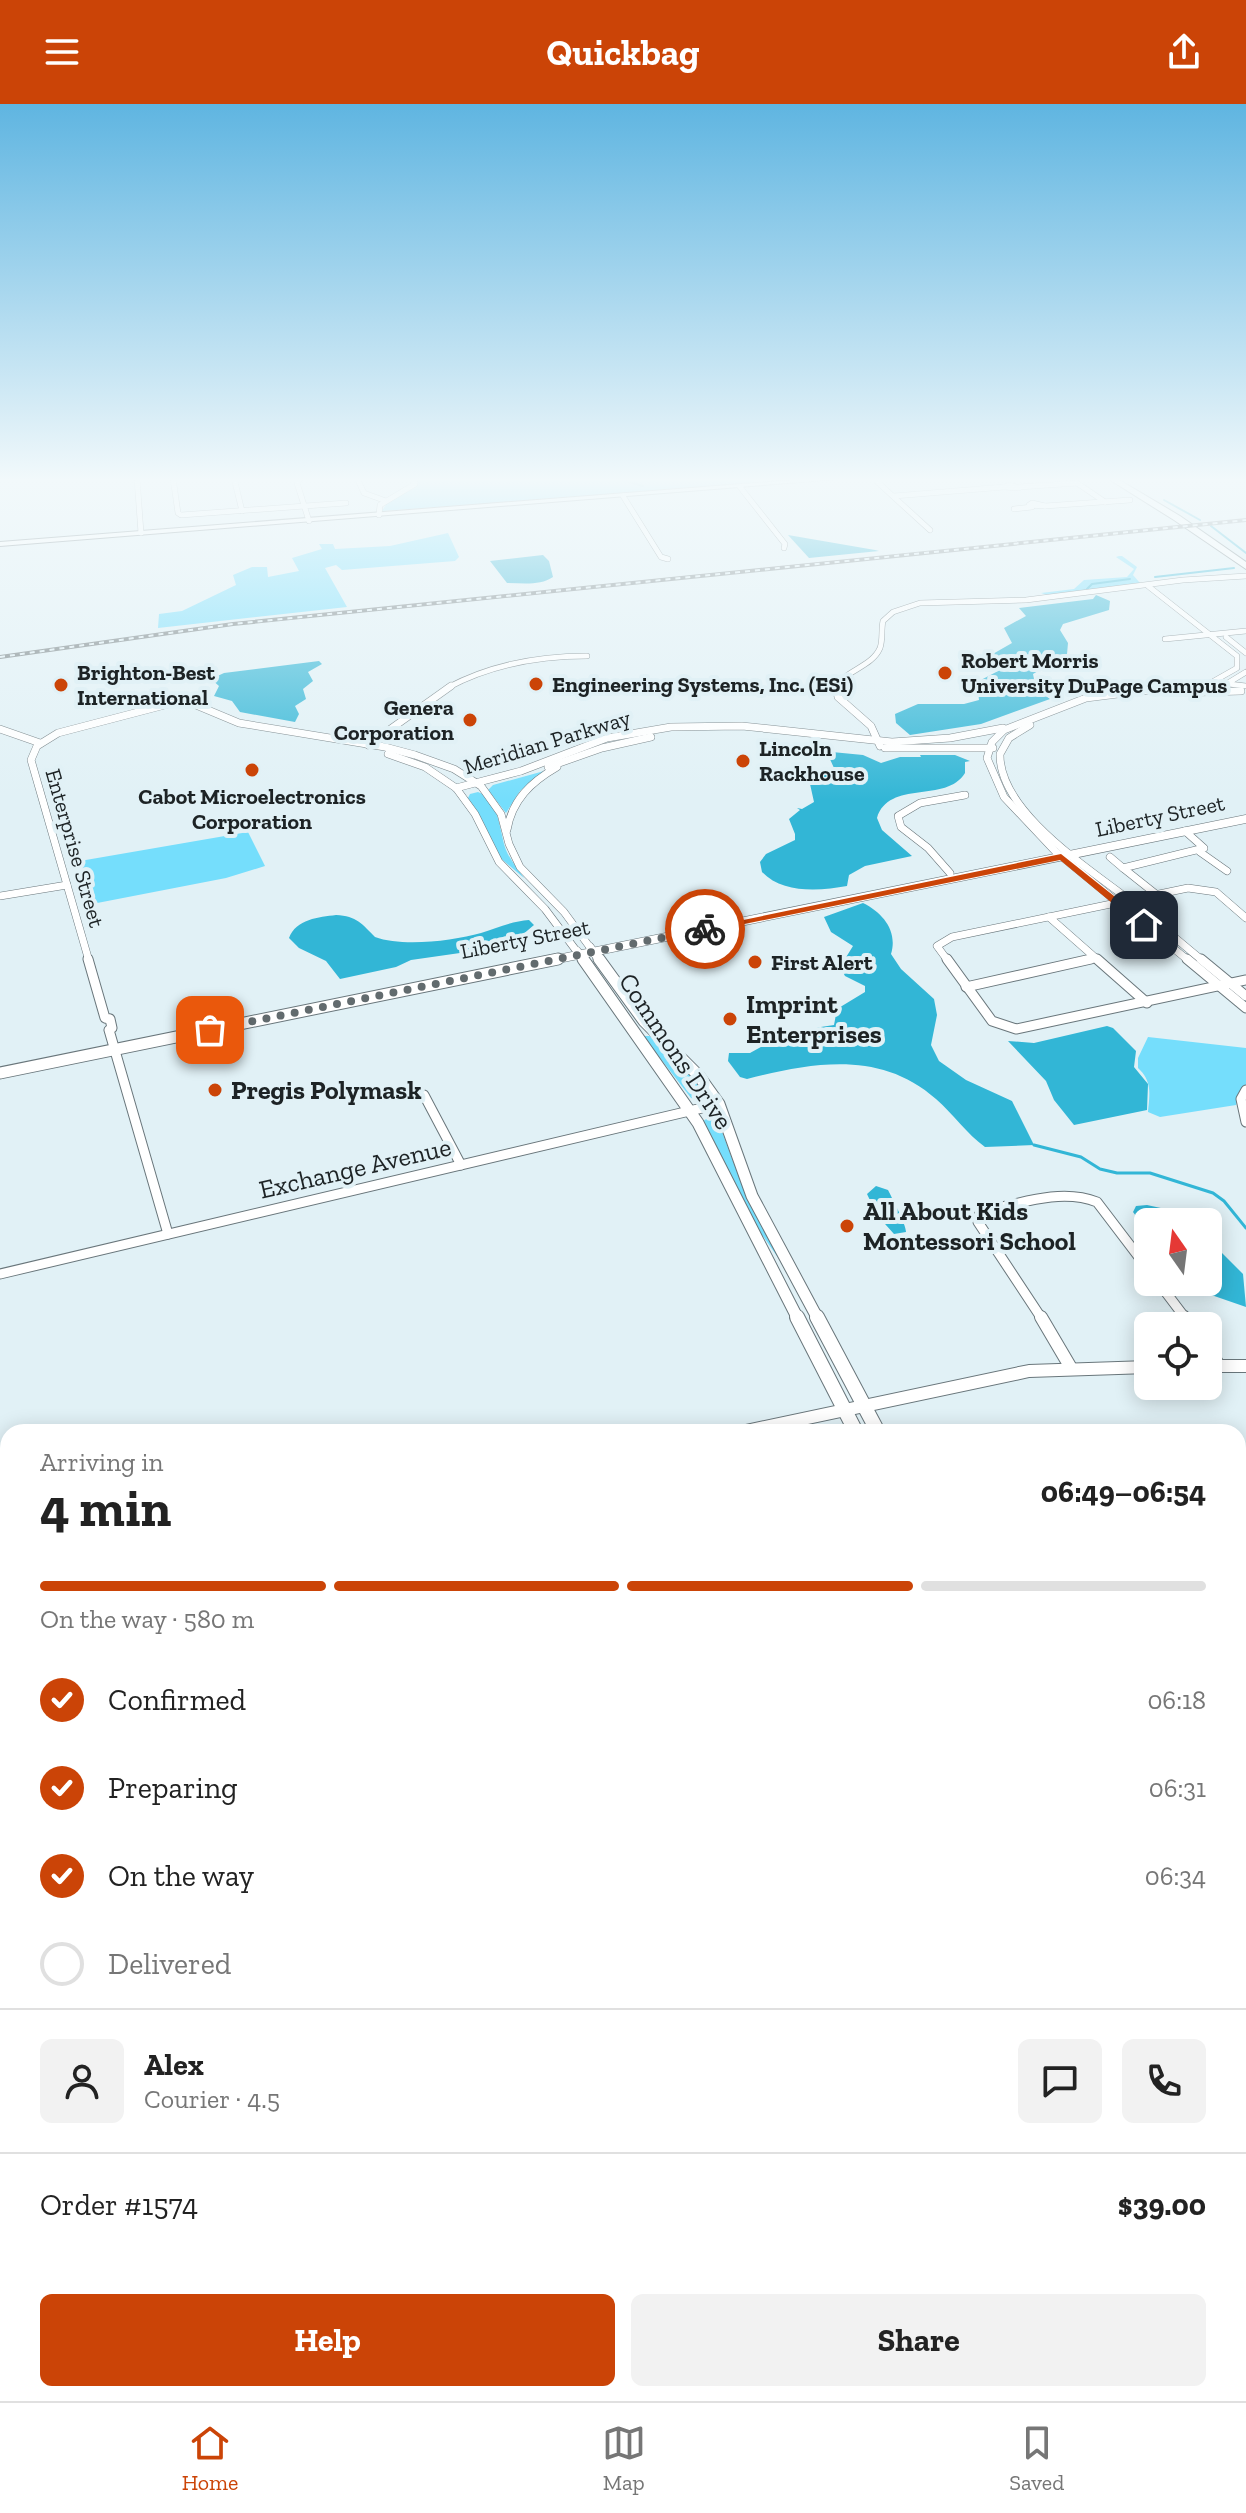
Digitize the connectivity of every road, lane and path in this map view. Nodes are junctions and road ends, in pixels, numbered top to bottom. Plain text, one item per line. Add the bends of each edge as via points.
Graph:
1 (1155, 585) edge
2 (1157, 585) edge
3 (1148, 586) junction
4 (1246, 633) edge
5 (1220, 636) junction
6 (1168, 641) dead end
7 (1246, 653) edge
8 (587, 656) dead end
9 (1212, 682) junction
10 (1245, 682) edge
11 (1227, 684) junction
12 (1175, 693) junction
13 (1013, 726) junction
14 (0, 729) edge
15 (838, 740) junction
16 (879, 742) junction
17 (40, 743) junction
18 (368, 745) junction
19 (1003, 746) junction
20 (949, 747) junction
21 (989, 748) junction
22 (987, 758) junction
23 (573, 759) junction
24 (479, 784) junction
25 (458, 790) junction
26 (965, 795) dead end
27 (1246, 812) edge
28 (1246, 819) edge
29 (1185, 831) junction
30 (507, 836) junction
31 (1200, 852) junction
32 (1064, 853) junction
33 (1110, 857) dead end
34 (1123, 868) junction
35 (1227, 871) dead end
36 (950, 873) junction
37 (67, 885) junction
38 (1157, 895) junction
39 (0, 896) edge
40 (1130, 900) junction
41 (1118, 903) junction
42 (1049, 917) junction
43 (1246, 918) edge
44 (591, 949) junction
45 (577, 952) junction
46 (1096, 958) junction
47 (1246, 980) edge
48 (1231, 983) junction
49 (1219, 986) junction
50 (966, 987) junction
51 (1246, 996) edge
52 (1147, 1003) junction
53 (1246, 1008) edge
54 (113, 1046) junction
55 (0, 1065) edge
56 (0, 1073) edge
57 (1246, 1090) edge
58 (424, 1095) dead end
59 (719, 1104) junction
60 (690, 1110) junction
61 (1246, 1122) edge
62 (461, 1165) junction
63 (168, 1234) junction
64 (1134, 1251) edge
65 (0, 1274) edge
66 (1222, 1366) edge
67 (1246, 1366) edge
68 (1134, 1367) edge
69 (1071, 1368) junction
70 (864, 1405) junction
71 (844, 1409) junction
72 (777, 1424) edge
73 (852, 1424) edge
74 (874, 1424) edge

1 - 3 street
2 - 5 street
3 - 5 street
3 - 16 street via 1018,601 928,603 891,613 881,624 876,654 835,688 839,700 872,723
4 - 5 street
5 - 6 street
5 - 7 street
5 - 9 street via 1238,664
8 - 18 street via 465,678
9 - 11 street, Meridian Parkway
9 - 13 street, Meridian Parkway via 1095,696
10 - 11 street, Meridian Parkway
10 - 12 street, Meridian Parkway
11 - 12 street
12 - 19 street, Meridian Parkway via 1118,698 1069,710 1023,729
13 - 16 street, Meridian Parkway via 968,736
13 - 21 street, Meridian Parkway via 999,733
14 - 17 street
15 - 16 street, Meridian Parkway
15 - 16 street, Meridian Parkway
15 - 23 street, Meridian Parkway via 693,732 623,742
15 - 24 street, Meridian Parkway via 742,726 671,727 607,738
16 - 20 street, Meridian Parkway
17 - 18 street, Enterprise Street via 66,731 184,700 239,723
17 - 37 street, Enterprise Street via 31,760
18 - 24 street via 423,757
18 - 25 street, Commons Drive via 425,767
19 - 21 street, Meridian Parkway
19 - 32 street via 1000,760 1011,790
20 - 21 street, Meridian Parkway
20 - 22 street
21 - 22 street
22 - 32 street via 1004,797
23 - 24 street, Meridian Parkway
23 - 30 street via 540,777 519,797
24 - 25 street, Meridian Parkway
24 - 30 street, Commons Drive via 501,814
25 - 45 street, Commons Drive via 499,862
26 - 36 street via 917,804 898,816 901,827
27 - 32 street, Liberty Street
28 - 29 street, Liberty Street
29 - 31 street via 1203,845
29 - 32 street, Liberty Street
30 - 44 street, Commons Drive via 520,867
31 - 34 street
31 - 35 street
32 - 36 street, Liberty Street
32 - 40 street
32 - 41 street
32 - 44 street, Liberty Street
33 - 34 street
34 - 38 street
36 - 44 street, Liberty Street
37 - 39 street
37 - 54 street, Enterprise Street via 105,1018 103,1029 109,1030
38 - 40 street
38 - 43 street via 1208,889
40 - 41 street
40 - 48 street
41 - 42 street
41 - 49 street
42 - 46 street
42 - 50 street via 940,942 939,951
44 - 45 street, Liberty Street
44 - 59 street, Commons Drive via 644,1021
45 - 54 street, Liberty Street
45 - 60 street, Commons Drive
46 - 50 street
46 - 52 street
47 - 48 street
48 - 49 street
48 - 51 street
49 - 52 street
49 - 53 street
50 - 52 street via 992,1021 1016,1029
54 - 55 street, Liberty Street
54 - 56 street, Liberty Street
54 - 63 street, Enterprise Street
57 - 61 street via 1241,1099
58 - 62 street
59 - 60 street, Exchange Avenue
59 - 70 street, Commons Drive via 752,1196
60 - 62 street, Exchange Avenue
60 - 71 street, Commons Drive
62 - 63 street, Exchange Avenue
63 - 65 street, Exchange Avenue
64 - 69 street via 1090,1198 1075,1195 979,1215 978,1222
66 - 67 street
68 - 69 street
69 - 70 street via 1029,1371
70 - 71 street
70 - 74 street, Commons Drive
71 - 72 street
71 - 73 street, Commons Drive

